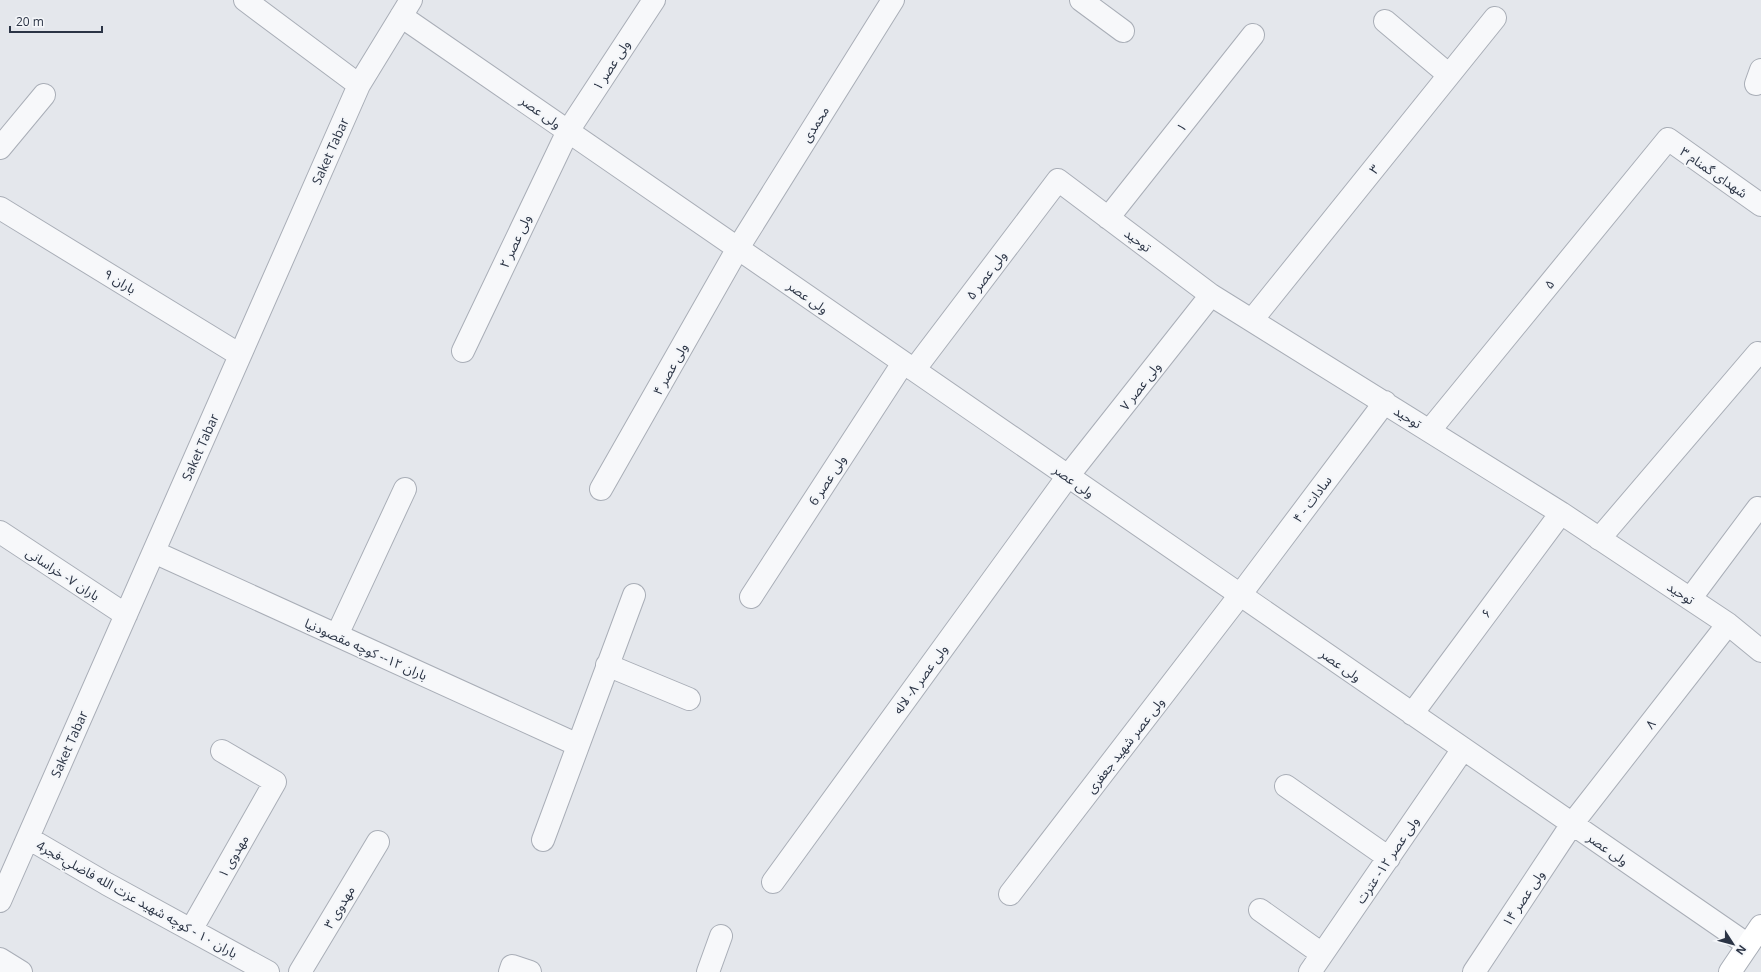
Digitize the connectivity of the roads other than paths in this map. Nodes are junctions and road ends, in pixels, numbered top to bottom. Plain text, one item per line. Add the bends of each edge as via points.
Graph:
1 (245, 0) edge
2 (654, 0) edge
3 (892, 0) edge
4 (1083, 1) edge
5 (406, 8) edge
6 (1495, 18) dead end
7 (1385, 21) dead end
8 (1123, 31) dead end
9 (1253, 35) dead end
10 (1449, 75) junction
11 (359, 85) junction
12 (44, 95) dead end
13 (568, 130) junction
14 (1668, 139) joint
15 (0, 148) edge
16 (1058, 180) joint
17 (1761, 205) edge
18 (0, 208) edge
19 (1108, 218) junction
20 (738, 248) junction
21 (1212, 295) junction
22 (1252, 320) junction
23 (463, 351) dead end
24 (1758, 353) dead end
25 (240, 355) junction
26 (909, 366) junction
27 (1385, 402) junction
28 (1430, 430) junction
29 (1068, 476) junction
30 (405, 489) dead end
31 (601, 489) dead end
32 (1758, 508) dead end
33 (1561, 513) junction
34 (0, 532) edge
35 (1599, 539) junction
36 (154, 552) junction
37 (634, 594) dead end
38 (1240, 595) junction
39 (752, 597) dead end
40 (1690, 599) junction
41 (126, 615) junction
42 (1728, 624) junction
43 (337, 635) junction
44 (1761, 650) edge
45 (607, 665) junction
46 (689, 699) dead end
47 (1412, 714) junction
48 (578, 745) junction
49 (1463, 749) junction
50 (222, 751) dead end
51 (1286, 786) dead end
52 (1572, 824) junction
53 (28, 838) junction
54 (543, 840) dead end
55 (378, 842) dead end
56 (1389, 858) junction
57 (773, 882) dead end
58 (2, 889) edge
59 (1010, 894) dead end
60 (1260, 910) dead end
61 (1761, 926) edge
62 (191, 930) junction
63 (721, 936) dead end
64 (1748, 945) junction
65 (1322, 954) junction
66 (0, 959) edge
67 (21, 972) edge
68 (268, 972) edge
69 (300, 972) edge
70 (510, 972) edge
71 (530, 972) edge
72 (708, 972) edge
73 (1310, 972) edge
74 (1474, 972) edge
75 (1731, 972) edge

1 - 11 street
2 - 13 street, ولی عصر ۱
3 - 20 street, محمدی
4 - 8 street
5 - 11 street, Saket Tabar
5 - 13 street, ولی عصر
6 - 10 street, ۳
7 - 10 street
9 - 19 street, ۱
10 - 22 street, ۳
11 - 25 street, Saket Tabar
12 - 15 street
13 - 20 street, ولی عصر
13 - 23 street, ولی عصر ۲
14 - 17 street, شهدای گمنام ۳
14 - 28 street, ۵
16 - 19 street, توحید
16 - 26 street, ولی عصر ۵
18 - 25 street, باران ۹
19 - 21 street, توحید
20 - 26 street, ولی عصر
20 - 31 street, ولی عصر ۴
21 - 22 street, توحید
21 - 29 street, ولی عصر ۷
22 - 27 street, توحید
24 - 35 street
25 - 36 street, Saket Tabar
26 - 29 street, ولی عصر
26 - 39 street, ولی عصر 6
27 - 28 street, توحید
27 - 38 street, ۴ - سادات
28 - 33 street, توحید
29 - 38 street, ولی عصر
29 - 57 street, ولی عصر ۸- لاله
30 - 43 street
32 - 40 street
33 - 35 street, توحید
33 - 47 street, ۶
34 - 41 street, باران ۷- خراسانی
35 - 40 street, توحید
36 - 41 street, Saket Tabar
36 - 43 street, باران ۱۲-- كوچه مقصودنيا
37 - 45 street
38 - 47 street, ولی عصر
38 - 59 street, ولی عصر شهید جعفری
40 - 42 street, توحید
41 - 53 street, Saket Tabar
42 - 44 street, توحید
42 - 52 street, ۸
43 - 48 street, باران ۱۲-- كوچه مقصودنيا
45 - 46 street
45 - 48 street
47 - 49 street, ولی عصر
48 - 54 street
49 - 52 street, ولی عصر
49 - 56 street, ولی عصر ۱۲- عترت
50 - 62 street, مهدوی ۱ via 275,782
51 - 56 street
52 - 64 street, ولی عصر
52 - 74 street, ولی عصر ۱۴
53 - 58 street, Saket Tabar
53 - 62 street, باران ۱۰ - كوچه شهيد عزت الله فاضلي-فجر4
55 - 69 street, مهدوی ۳
56 - 65 street, ولی عصر ۱۲- عترت
60 - 65 street
61 - 64 street
62 - 68 street, باران ۱۰ - كوچه شهيد عزت الله فاضلي-فجر4
63 - 72 street
64 - 75 street
65 - 73 street, ولی عصر ۱۲- عترت
66 - 67 street
70 - 71 street via 512,966

